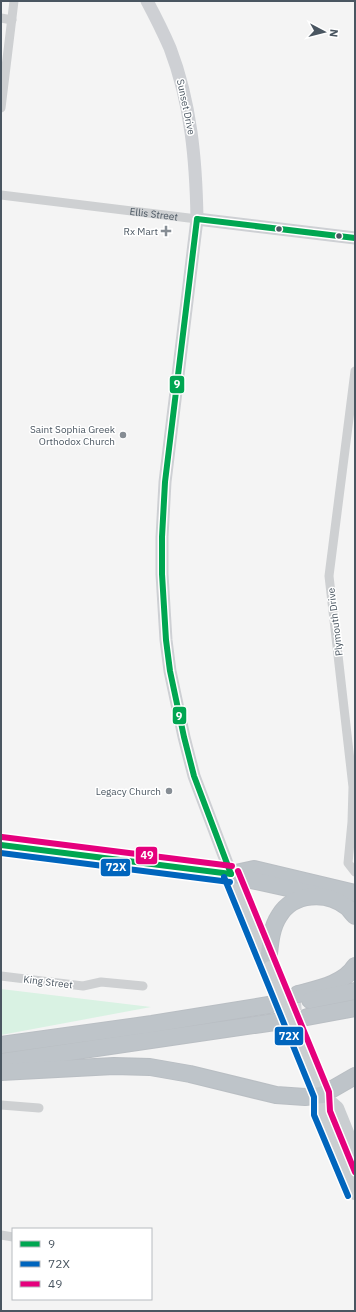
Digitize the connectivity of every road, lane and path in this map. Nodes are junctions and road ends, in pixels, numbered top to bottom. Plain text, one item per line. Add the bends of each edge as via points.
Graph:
1 (14, 1) edge
2 (147, 1) edge
3 (1, 18) edge
4 (12, 20) junction
5 (1, 102) edge
6 (1, 195) edge
7 (196, 219) junction
8 (355, 238) edge
9 (355, 371) edge
10 (1, 845) edge
11 (355, 872) edge
12 (231, 874) junction
13 (355, 893) edge
14 (322, 896) junction
15 (355, 916) edge
16 (269, 966) junction
17 (355, 966) edge
18 (1, 976) edge
19 (143, 986) dead end
20 (355, 991) edge
21 (269, 1005) tunnel mouth
22 (355, 1008) edge
23 (307, 1017) tunnel mouth
24 (275, 1022) tunnel mouth
25 (1, 1045) edge
26 (1, 1062) edge
27 (1, 1072) edge
28 (355, 1076) edge
29 (322, 1095) junction
30 (1, 1105) edge
31 (39, 1108) dead end
32 (355, 1152) edge
33 (355, 1193) edge
34 (1, 1235) edge
35 (12, 1237) edge

1 - 4 street
2 - 7 street, Sunset Drive via 170,47 186,102 194,155
3 - 4 street
4 - 5 street
6 - 7 street, Ellis Street
7 - 8 street, Ellis Street
7 - 12 street, Sunset Drive via 165,482 162,580 170,671 184,737 194,776
9 - 11 street, Plymouth Drive via 329,576 354,787 348,863
10 - 12 street
12 - 13 highway via 254,869
12 - 14 highway
12 - 16 main road
14 - 15 highway via 347,907
14 - 16 highway via 299,899 279,915 271,936
16 - 29 main road, bridge
17 - 20 highway via 341,979 299,998
18 - 19 street, King Street via 83,986 101,982
21 - 25 highway
22 - 23 highway
24 - 26 highway
27 - 29 highway via 114,1066 150,1067 276,1095
28 - 29 highway
29 - 32 main road via 337,1108
29 - 33 main road via 322,1113
30 - 31 street
34 - 35 street

